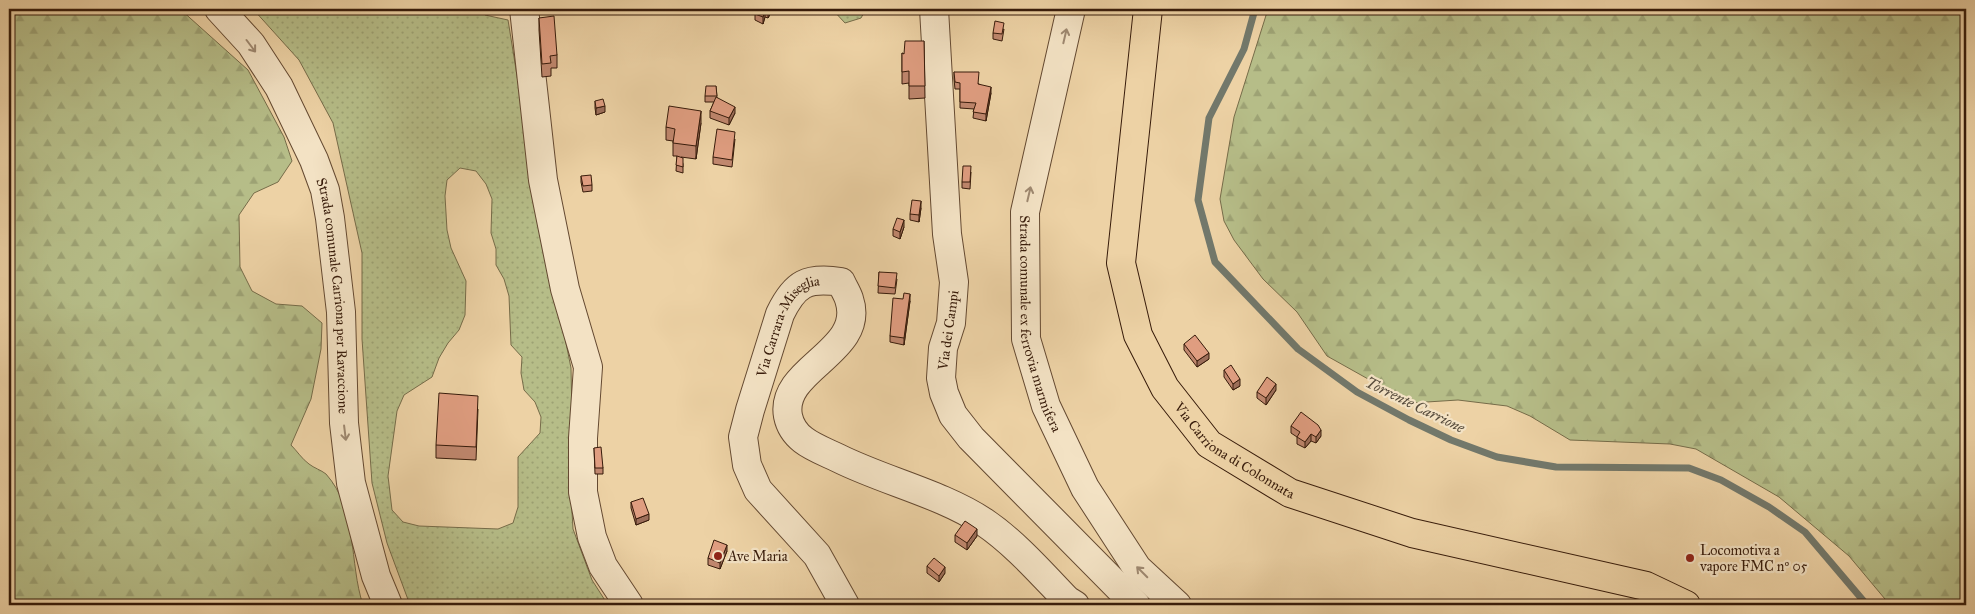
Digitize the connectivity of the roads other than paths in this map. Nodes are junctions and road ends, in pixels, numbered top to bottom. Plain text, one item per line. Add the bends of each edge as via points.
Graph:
1 (219, 9) edge
2 (524, 9) edge
3 (934, 9) edge
4 (1071, 9) edge
5 (1148, 9) edge
6 (388, 605) edge
7 (629, 605) edge
8 (845, 605) edge
9 (1075, 605) edge
10 (1136, 605) edge
11 (1177, 605) edge
12 (1686, 605) edge

1 -> 6 street, Strada comunale Carriona per Ravaccione via 251,44 279,87 314,160 324,190 341,312 343,415 351,484 376,576
2 - 7 street via 544,180 565,288 588,368 583,492 592,537 603,566
3 - 10 street, Via dei Campi via 947,234 954,282 951,323 943,348 941,378 944,393 952,415 971,438
11 -> 4 street, Strada comunale ex ferrovia marmifera via 1137,568 1085,488 1046,406 1026,339 1025,212
5 - 12 main road, Via Carriona di Colonnata via 1121,263 1138,335 1165,388 1210,444 1290,493 1412,533 1646,586
8 - 9 street, Via Carrara-Miseglia via 817,555 758,490 747,465 743,437 780,314 798,287 819,279 840,282 850,300 851,318 844,338 800,378 793,392 788,413 796,434 859,469 954,506 984,522

